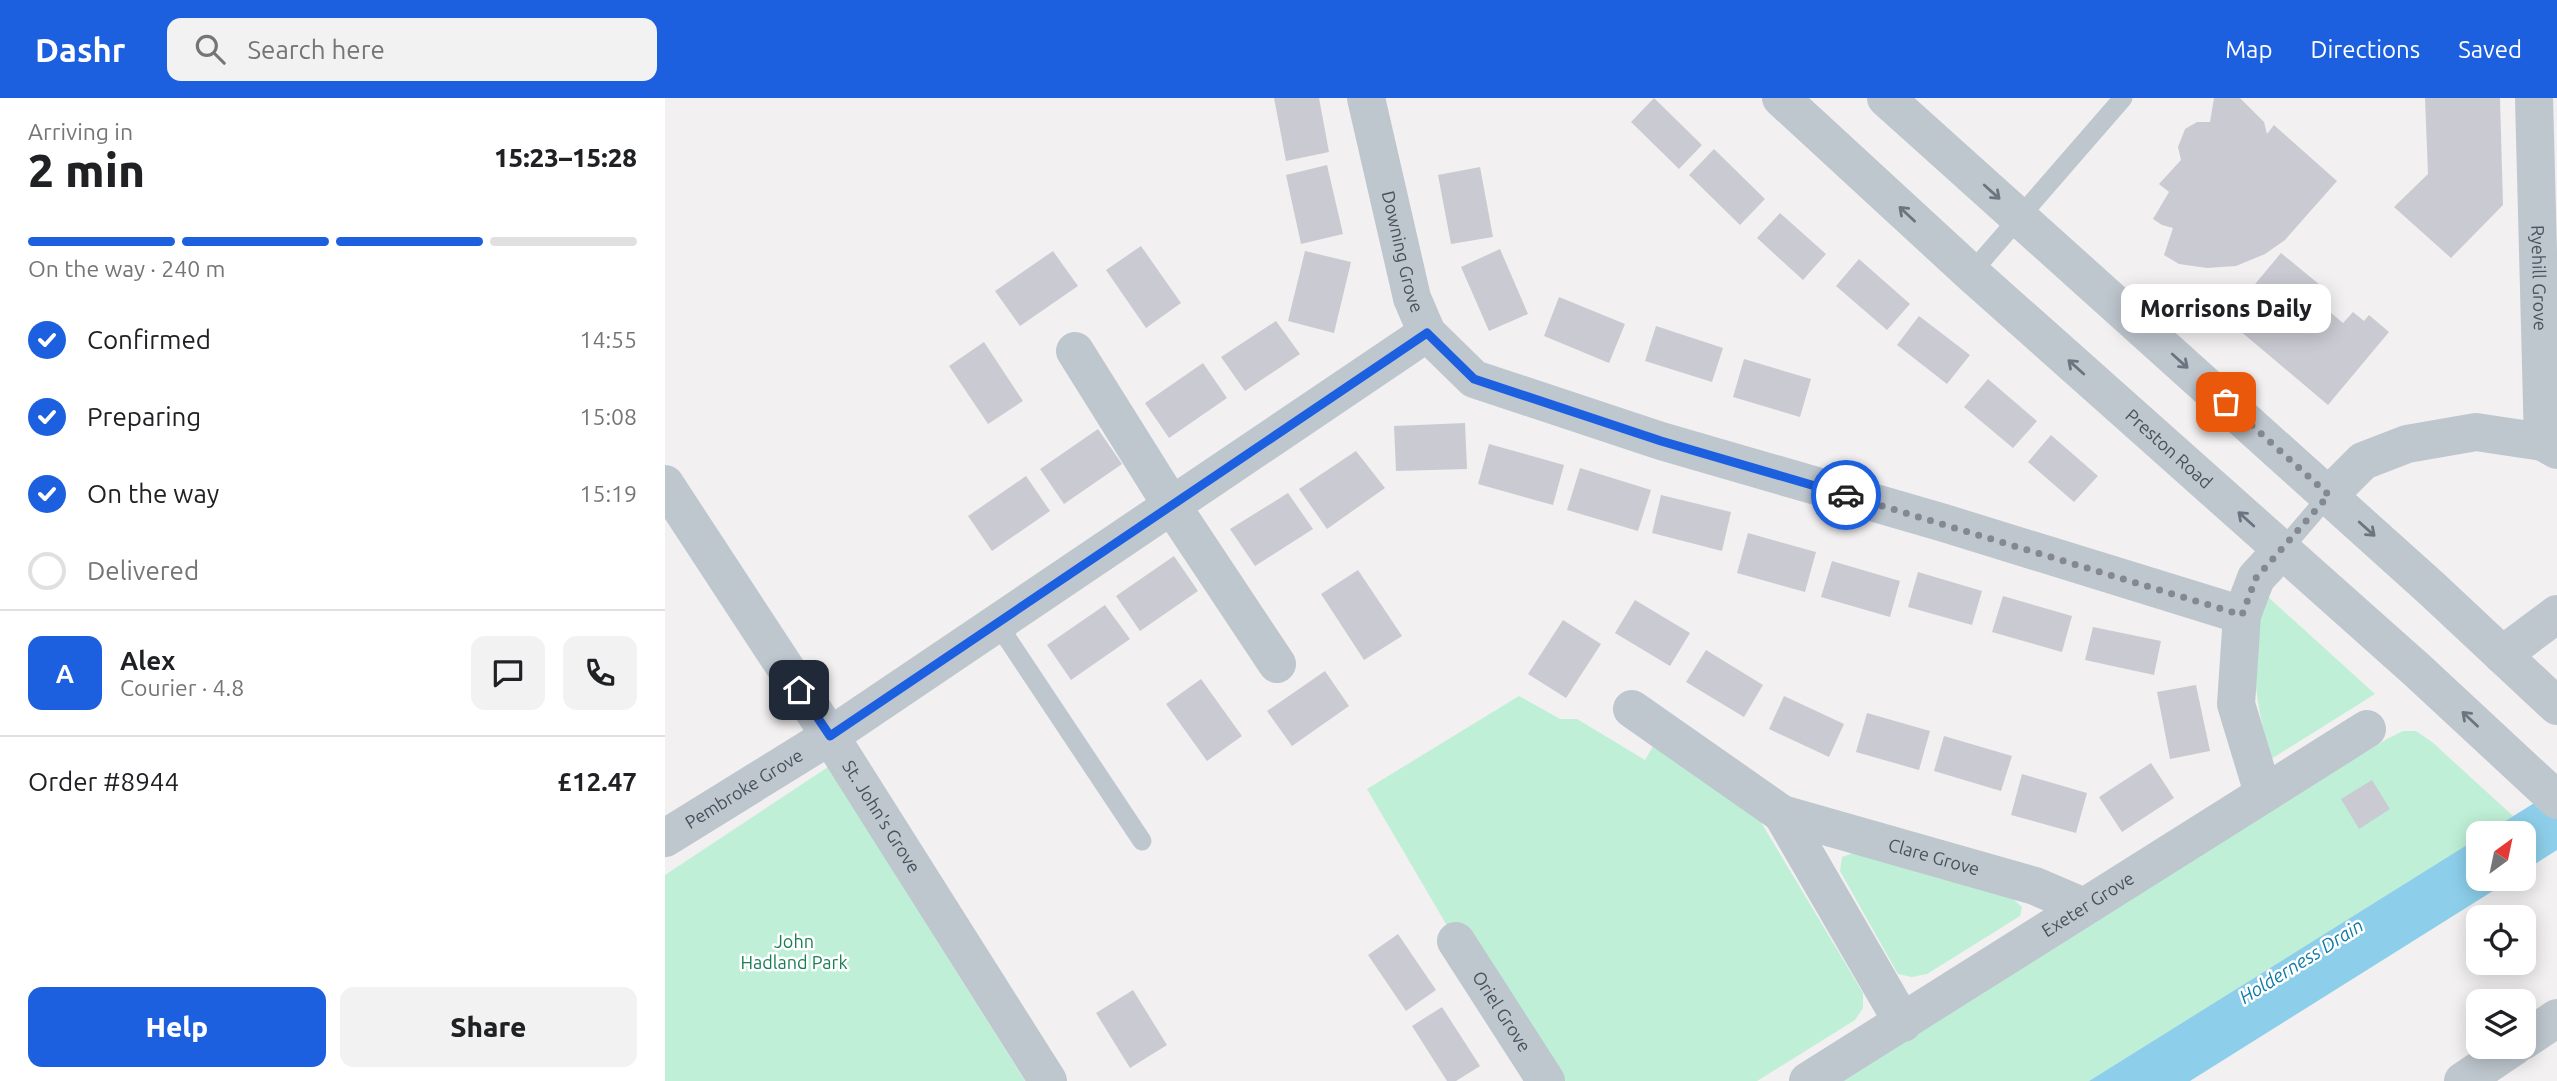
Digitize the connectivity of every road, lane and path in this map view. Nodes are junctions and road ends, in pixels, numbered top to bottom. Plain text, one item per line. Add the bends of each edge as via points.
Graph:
1 (1366, 98) edge
2 (1781, 98) edge
3 (1887, 98) edge
4 (2123, 98) edge
5 (2534, 98) edge
6 (2020, 217) junction
7 (1971, 274) junction
8 (1427, 333) junction
9 (1075, 351) dead end
10 (2550, 446) edge
11 (665, 484) edge
12 (2329, 495) junction
13 (1172, 506) junction
14 (2281, 551) junction
15 (2557, 614) edge
16 (2242, 615) junction
17 (997, 623) junction
18 (2502, 655) junction
19 (1277, 664) dead end
20 (2557, 706) edge
21 (1632, 709) dead end
22 (2367, 729) dead end
23 (830, 736) junction
24 (2263, 793) junction
25 (2557, 800) edge
26 (1782, 814) junction
27 (665, 838) edge
28 (1142, 841) dead end
29 (2084, 907) junction
30 (1457, 941) dead end
31 (2557, 1018) edge
32 (1903, 1023) junction
33 (2536, 1032) edge
34 (2496, 1059) edge
35 (1048, 1081) edge
36 (1546, 1081) edge
37 (1808, 1081) edge
38 (2463, 1081) edge

1 - 8 street, Downing Grove via 1412,298
7 -> 2 street, Preston Road
3 -> 6 street
4 - 6 lane
5 - 10 street, Ryehill Grove
6 - 7 lane
6 -> 12 street
14 -> 7 street, Preston Road
8 - 13 street, Pembroke Grove
8 - 16 street, Downing Grove via 1474,379 1661,441
9 - 13 street
10 - 12 street via 2476,432 2407,444 2363,461
11 - 23 street, St. John's Grove
12 - 14 lane
12 -> 18 street
13 - 17 street, Pembroke Grove
13 - 19 street
14 - 16 street via 2256,578
25 -> 14 street, Preston Road
15 - 18 street
16 - 24 street via 2236,704
17 - 23 street, Pembroke Grove
17 - 28 lane
18 - 20 street
21 - 26 street, Clare Grove
22 - 24 street, Exeter Grove
23 - 27 street, Pembroke Grove
23 - 35 street, St. John's Grove
24 - 29 street, Exeter Grove
26 - 29 street, Clare Grove via 2035,886
26 - 32 street, Clare Grove
29 - 32 street, Exeter Grove
30 - 36 street, Oriel Grove
31 - 33 street
32 - 37 street, Exeter Grove
34 - 38 street

